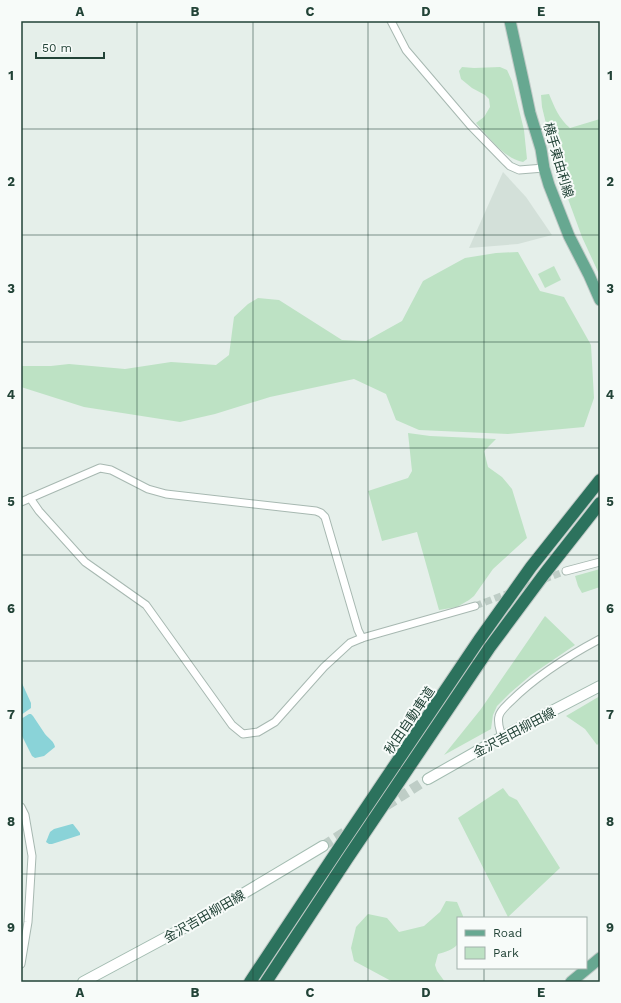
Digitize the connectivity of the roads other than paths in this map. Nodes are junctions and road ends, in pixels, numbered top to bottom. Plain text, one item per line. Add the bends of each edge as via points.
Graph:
1 (391, 21) edge
2 (510, 21) edge
3 (544, 168) junction
4 (600, 300) edge
5 (600, 480) edge
6 (30, 498) junction
7 (21, 502) edge
8 (600, 503) edge
9 (600, 562) edge
10 (566, 571) tunnel mouth
11 (475, 606) tunnel mouth
12 (362, 638) junction
13 (600, 639) edge
14 (600, 686) edge
15 (502, 737) junction
16 (428, 779) tunnel mouth
17 (21, 807) edge
18 (323, 846) tunnel mouth
19 (600, 958) edge
20 (21, 964) edge
21 (587, 969) edge
22 (587, 969) edge
23 (83, 982) edge
24 (250, 982) edge
25 (266, 982) edge
26 (571, 982) edge

1 - 3 street via 406,50 470,125 510,166 519,170
2 - 3 main road, 横手東由利線
3 - 4 main road, 横手東由利線 via 569,236
5 - 24 highway, 秋田自動車道 via 531,567 479,640
6 - 7 street
6 - 12 street via 100,468 112,470 148,489 166,494 321,513 325,517
6 - 12 street via 85,562 146,605 232,725 243,734 258,732 275,722 324,667 350,643
8 - 25 highway, 秋田自動車道 via 490,647
9 - 10 street
11 - 12 street
13 - 15 street via 552,668 506,706 499,714 497,724
14 - 15 main road, 金沢吉田柳田線
15 - 16 main road, 金沢吉田柳田線
17 - 20 street via 25,815 32,856 28,922
18 - 23 main road, 金沢吉田柳田線 via 204,917
19 - 21 main road
22 - 26 main road

